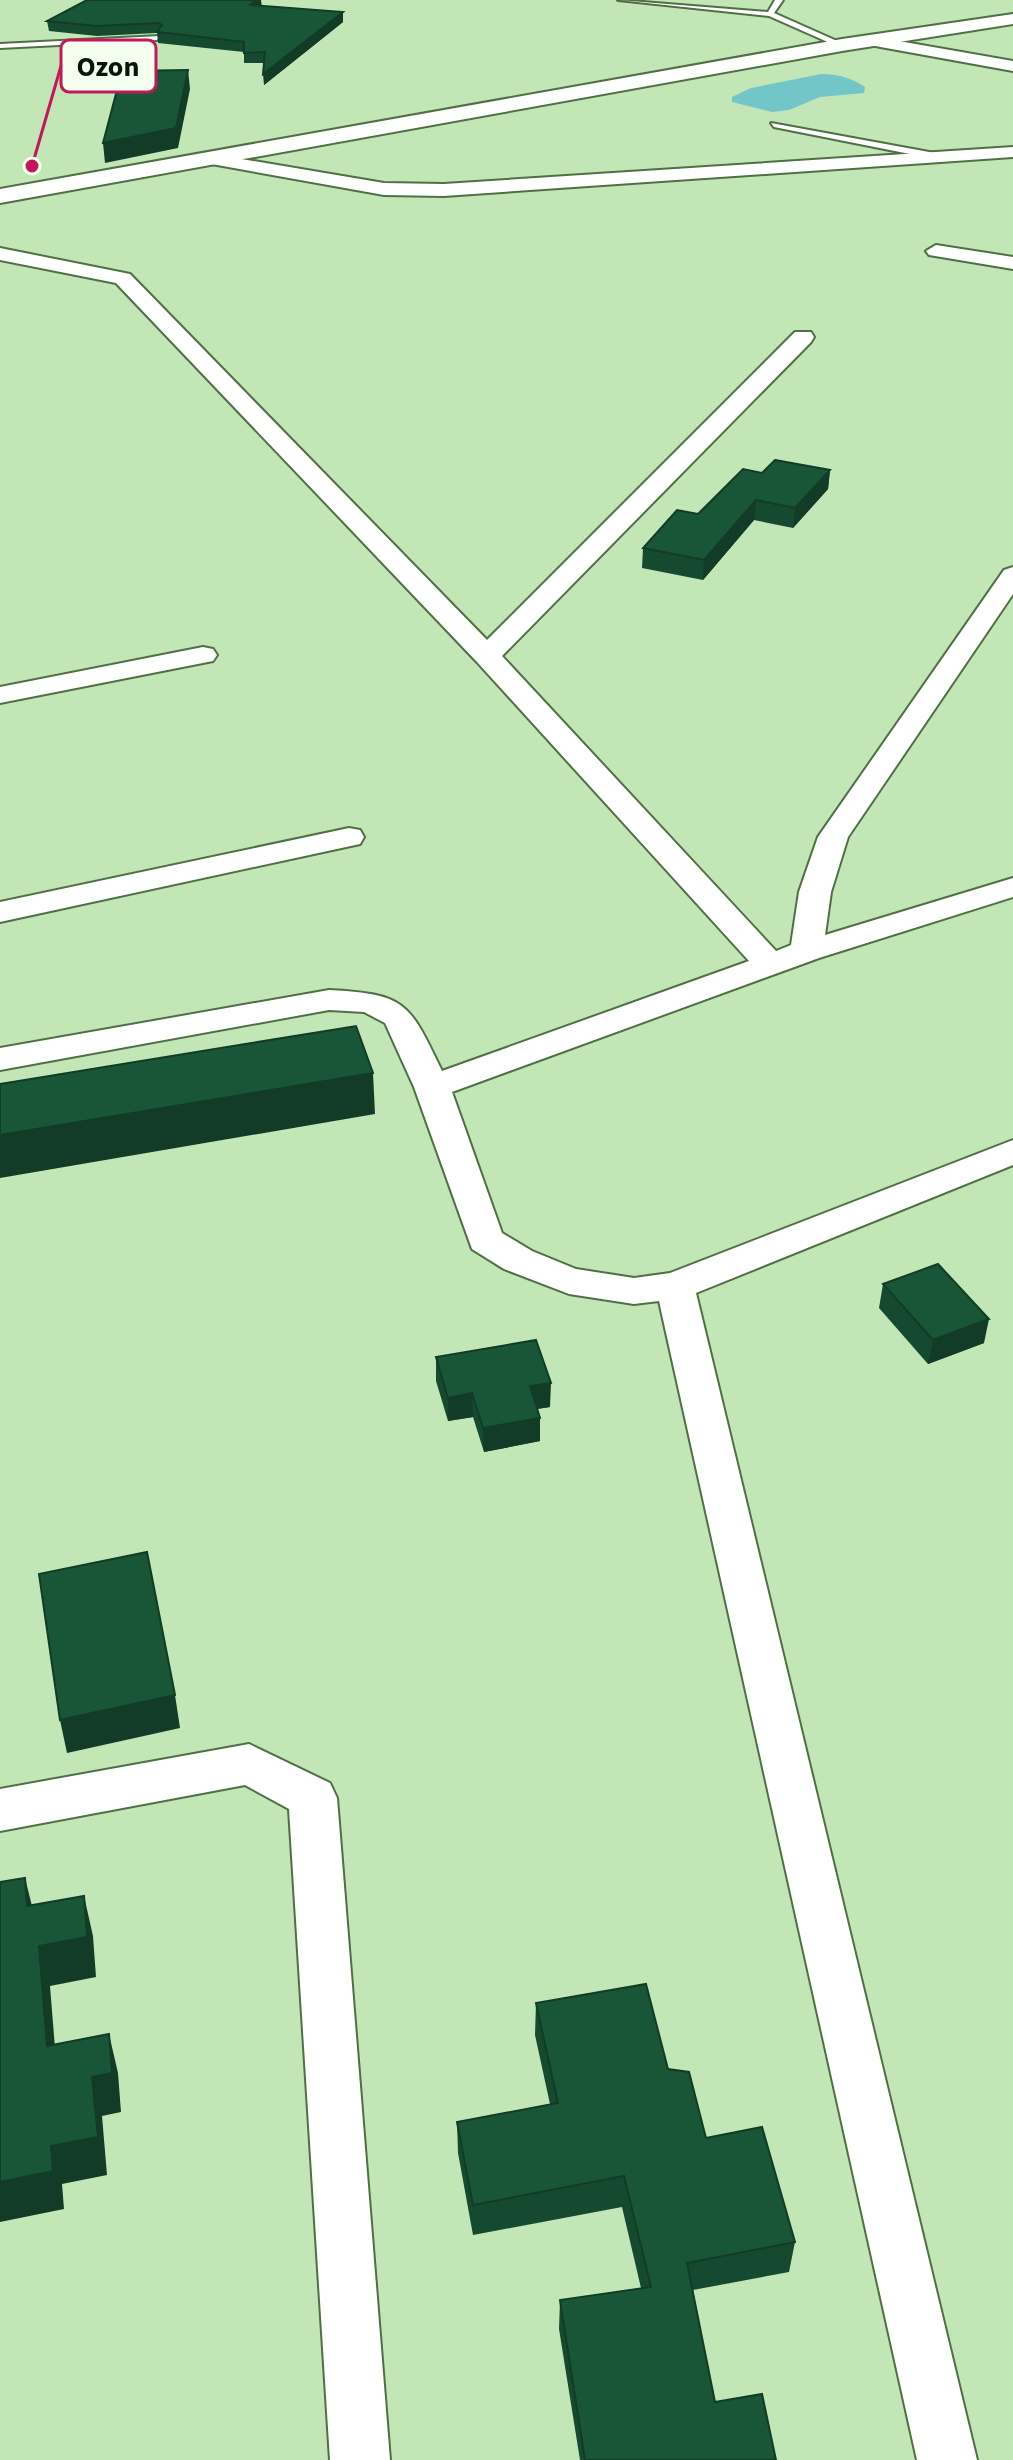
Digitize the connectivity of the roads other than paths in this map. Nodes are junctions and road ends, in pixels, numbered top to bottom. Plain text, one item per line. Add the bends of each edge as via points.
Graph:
1 (622, 0) edge
2 (779, 0) edge
3 (770, 14) junction
4 (1013, 19) edge
5 (157, 38) edge
6 (870, 41) junction
7 (842, 45) junction
8 (0, 46) edge
9 (1013, 66) edge
10 (774, 125) dead end
11 (1013, 152) edge
12 (940, 157) junction
13 (206, 158) junction
14 (0, 196) edge
15 (936, 251) dead end
16 (0, 254) edge
17 (1013, 263) edge
18 (803, 337) dead end
19 (1013, 575) edge
20 (203, 655) dead end
21 (487, 656) junction
22 (0, 695) edge
23 (349, 837) dead end
24 (1013, 887) edge
25 (0, 912) edge
26 (807, 951) junction
27 (770, 964) junction
28 (0, 1059) edge
29 (432, 1087) junction
30 (1013, 1152) edge
31 (675, 1286) junction
32 (0, 1810) edge
33 (360, 2460) edge
34 (947, 2460) edge

1 - 3 lane
2 - 3 lane
3 - 7 lane
4 - 6 street
5 - 8 lane
6 - 7 street
6 - 9 street
7 - 13 street
10 - 12 lane
11 - 12 street
12 - 13 street via 444,190 384,189
13 - 14 street
15 - 17 street
16 - 21 street via 123,278
18 - 21 street
19 - 26 street via 833,837 815,892
20 - 22 street
21 - 27 street
23 - 25 street
24 - 26 street
26 - 27 street
27 - 29 street
28 - 29 street via 329,1000 371,1002 399,1017
29 - 31 street via 486,1240 569,1281 634,1291
30 - 31 street
31 - 34 street
32 - 33 street via 249,1764 313,1798

